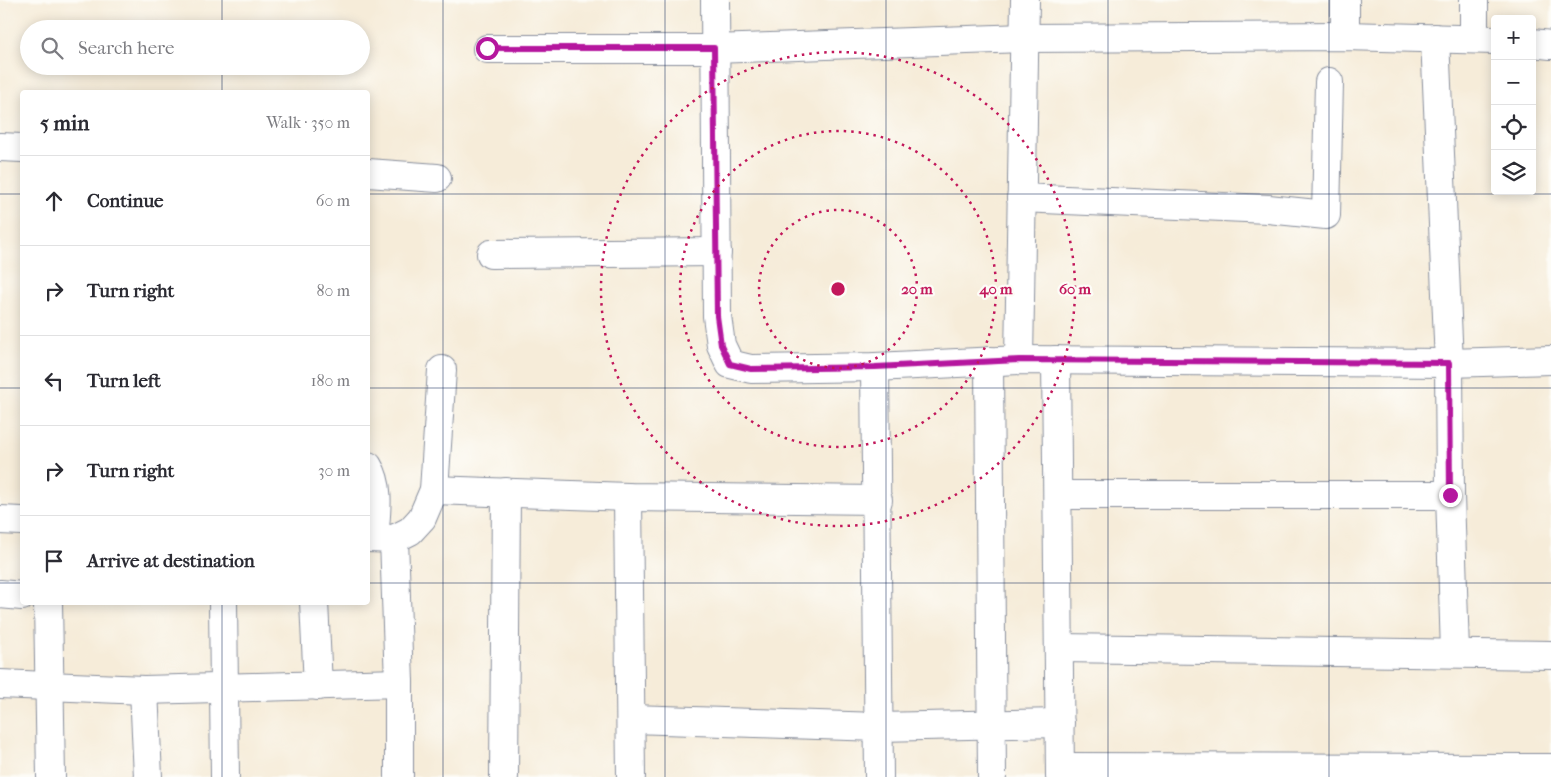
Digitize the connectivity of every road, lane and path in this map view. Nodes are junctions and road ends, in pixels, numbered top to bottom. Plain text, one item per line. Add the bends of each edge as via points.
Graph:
1 (715, 0) edge
2 (1024, 0) edge
3 (1345, 0) edge
4 (1474, 0) edge
5 (1345, 36) junction
6 (1025, 38) junction
7 (1435, 38) junction
8 (1484, 39) edge
9 (1536, 43) edge
10 (1551, 44) edge
11 (487, 48) dead end
12 (714, 48) junction
13 (1329, 82) dead end
14 (0, 146) edge
15 (20, 148) edge
16 (370, 173) edge
17 (437, 178) dead end
18 (1021, 198) junction
19 (717, 252) junction
20 (491, 254) dead end
21 (1019, 360) junction
22 (1056, 360) junction
23 (1551, 360) edge
24 (989, 361) junction
25 (1449, 363) junction
26 (875, 367) junction
27 (442, 370) dead end
28 (370, 470) edge
29 (434, 490) junction
30 (506, 492) junction
31 (1058, 495) junction
32 (1450, 495) junction
33 (628, 497) junction
34 (878, 500) junction
35 (0, 520) edge
36 (20, 521) edge
37 (379, 538) edge
38 (0, 594) edge
39 (20, 596) edge
40 (48, 605) edge
41 (223, 605) edge
42 (314, 605) edge
43 (1060, 648) junction
44 (1455, 652) junction
45 (1551, 655) edge
46 (399, 683) junction
47 (0, 684) edge
48 (50, 686) junction
49 (318, 686) junction
50 (224, 688) junction
51 (144, 690) junction
52 (632, 719) junction
53 (1060, 723) junction
54 (990, 725) junction
55 (879, 727) junction
56 (1551, 768) edge
57 (1060, 772) edge
58 (1186, 772) edge
59 (51, 777) edge
60 (148, 777) edge
61 (226, 777) edge
62 (399, 777) edge
63 (504, 777) edge
64 (631, 777) edge
65 (879, 777) edge
66 (992, 777) edge

1 - 12 street
2 - 6 street
3 - 5 street
4 - 8 street
5 - 6 street
5 - 7 street
6 - 12 street
6 - 18 street
7 - 8 street
7 - 25 street
9 - 10 street
11 - 12 street
12 - 19 street
13 - 18 street via 1326,215 1268,209
14 - 15 street
16 - 17 street
18 - 21 street
19 - 20 street
19 - 26 street via 717,316 721,345 730,364 751,369
21 - 22 street
21 - 24 street
22 - 25 street
22 - 31 street
23 - 25 street
24 - 26 street
24 - 54 street
25 - 32 street
26 - 34 street
27 - 29 street
28 - 37 street via 377,500
29 - 30 street
29 - 37 street via 422,518 410,531
30 - 33 street
30 - 63 street
31 - 32 street
31 - 43 street
32 - 44 street
33 - 34 street
33 - 52 street
34 - 55 street
35 - 36 street
37 - 46 street
38 - 39 street
40 - 48 street
41 - 50 street
42 - 49 street
43 - 44 street
43 - 53 street
44 - 45 street
46 - 49 street
46 - 62 street
47 - 48 street
48 - 51 street
48 - 59 street
49 - 50 street
50 - 51 street
50 - 61 street
51 - 60 street
52 - 55 street
52 - 64 street
53 - 54 street
53 - 57 street
54 - 55 street
54 - 66 street
55 - 65 street
56 - 58 street
57 - 58 street

